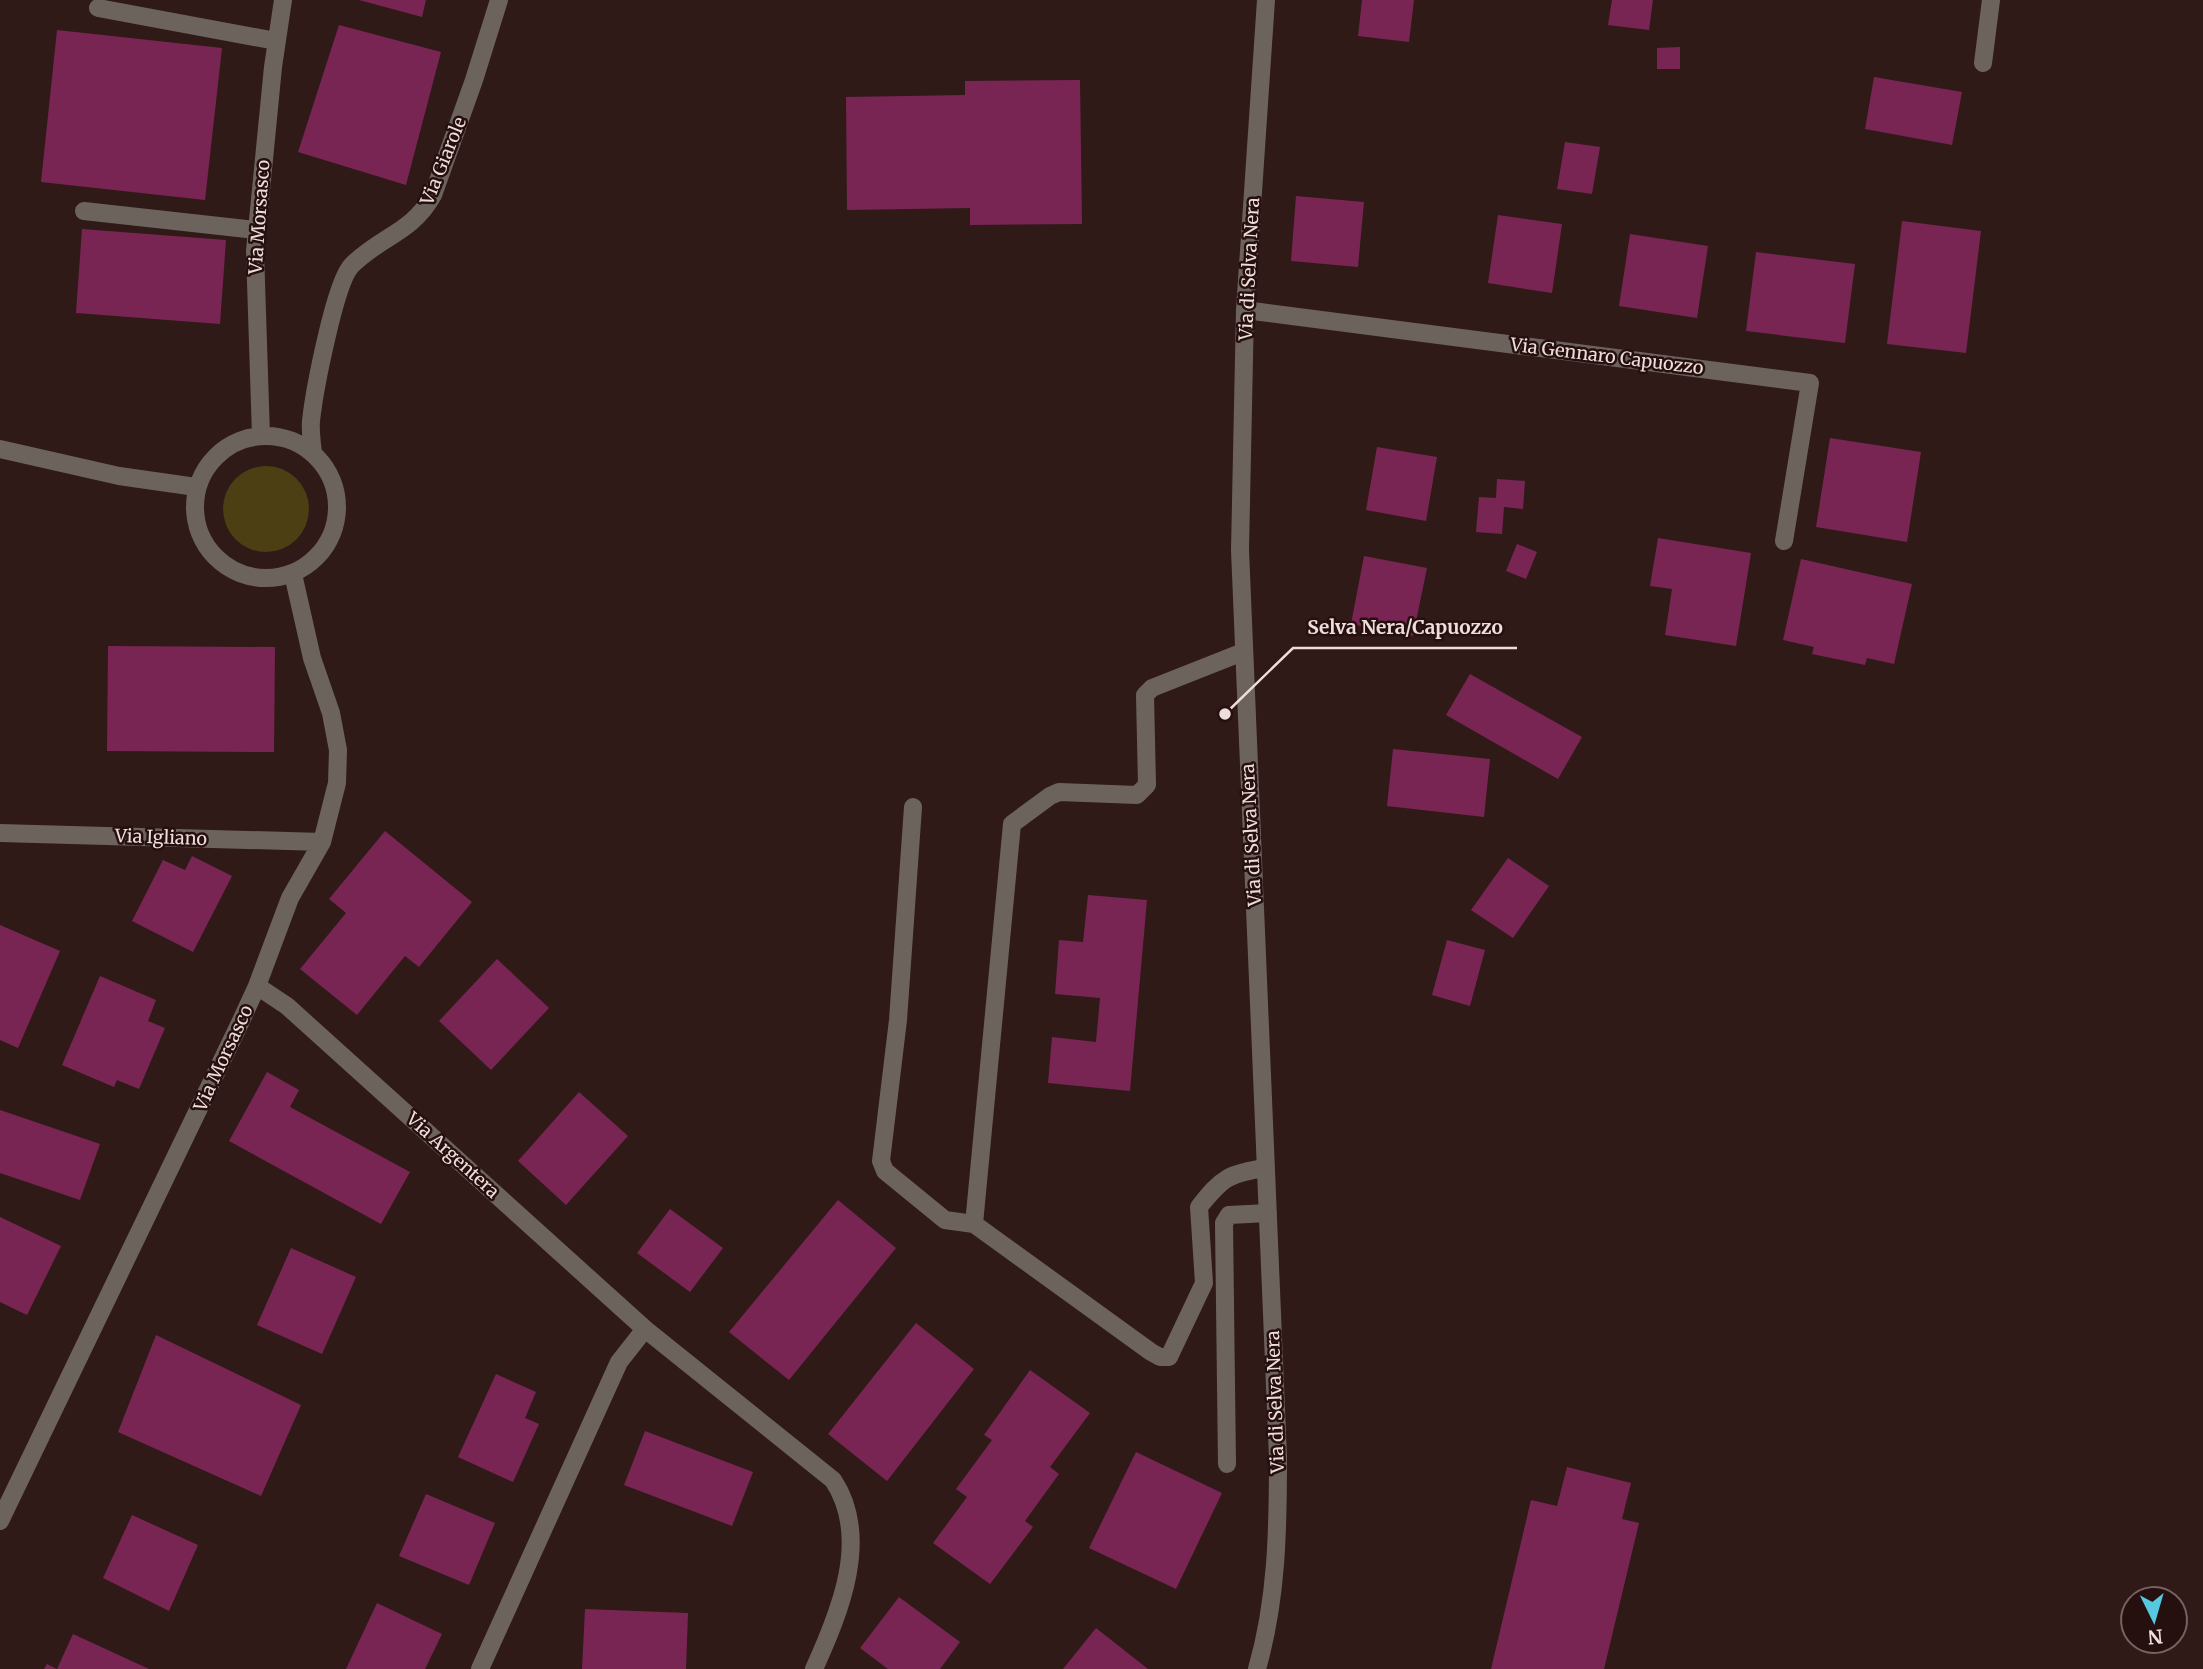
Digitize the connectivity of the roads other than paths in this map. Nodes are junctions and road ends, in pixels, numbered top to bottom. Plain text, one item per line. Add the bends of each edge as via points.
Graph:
1 (283, 0) edge
2 (499, 0) edge
3 (1266, 0) edge
4 (1992, 0) edge
5 (98, 8) dead end
6 (276, 41) junction
7 (1983, 63) dead end
8 (84, 211) dead end
9 (256, 230) junction
10 (1245, 310) junction
11 (261, 436) junction
12 (0, 449) edge
13 (313, 453) junction
14 (196, 487) junction
15 (1784, 541) dead end
16 (293, 574) junction
17 (1242, 652) junction
18 (914, 807) dead end
19 (0, 833) edge
20 (322, 842) junction
21 (257, 986) junction
22 (1266, 1168) junction
23 (1268, 1213) junction
24 (974, 1224) junction
25 (645, 1329) junction
26 (1227, 1464) dead end
27 (0, 1521) edge
28 (481, 1669) edge
29 (814, 1669) edge
30 (1257, 1669) edge

1 - 6 street, Via Morsasco
2 - 13 street, Via Giarole via 429,203 402,232 384,239 344,274 311,422
3 - 10 street, Via di Selva Nera
4 - 7 street
5 - 6 street
6 - 9 street, Via Morsasco
8 - 9 street
9 - 11 street, Via Morsasco
10 - 15 street, Via Gennaro Capuozzo via 1810,383
10 - 17 street, Via di Selva Nera
11 - 13 street via 279,437
11 - 14 street via 220,451
12 - 14 street
13 - 16 street via 335,488 334,529 311,563
14 - 16 street via 198,533 227,568 248,577 271,579
16 - 20 street, Via Morsasco via 338,750 337,783
17 - 22 street, Via di Selva Nera
17 - 24 street via 1152,688 1146,695 1147,785 1143,792 1059,792 1013,824
18 - 24 street via 898,1020 881,1161 885,1171 945,1220
19 - 20 street, Via Igliano
20 - 21 street, Via Morsasco via 290,898
21 - 25 street, Via Argentera via 287,1006
21 - 27 street, Via Morsasco
22 - 23 street, Via di Selva Nera
22 - 24 street via 1238,1172 1217,1185 1199,1207 1204,1283 1169,1357 1151,1352
23 - 26 street via 1229,1215 1224,1223
23 - 30 street, Via di Selva Nera via 1278,1546
25 - 28 street via 619,1362
25 - 29 street, Via Argentera via 833,1480 842,1493 850,1521 850,1569

